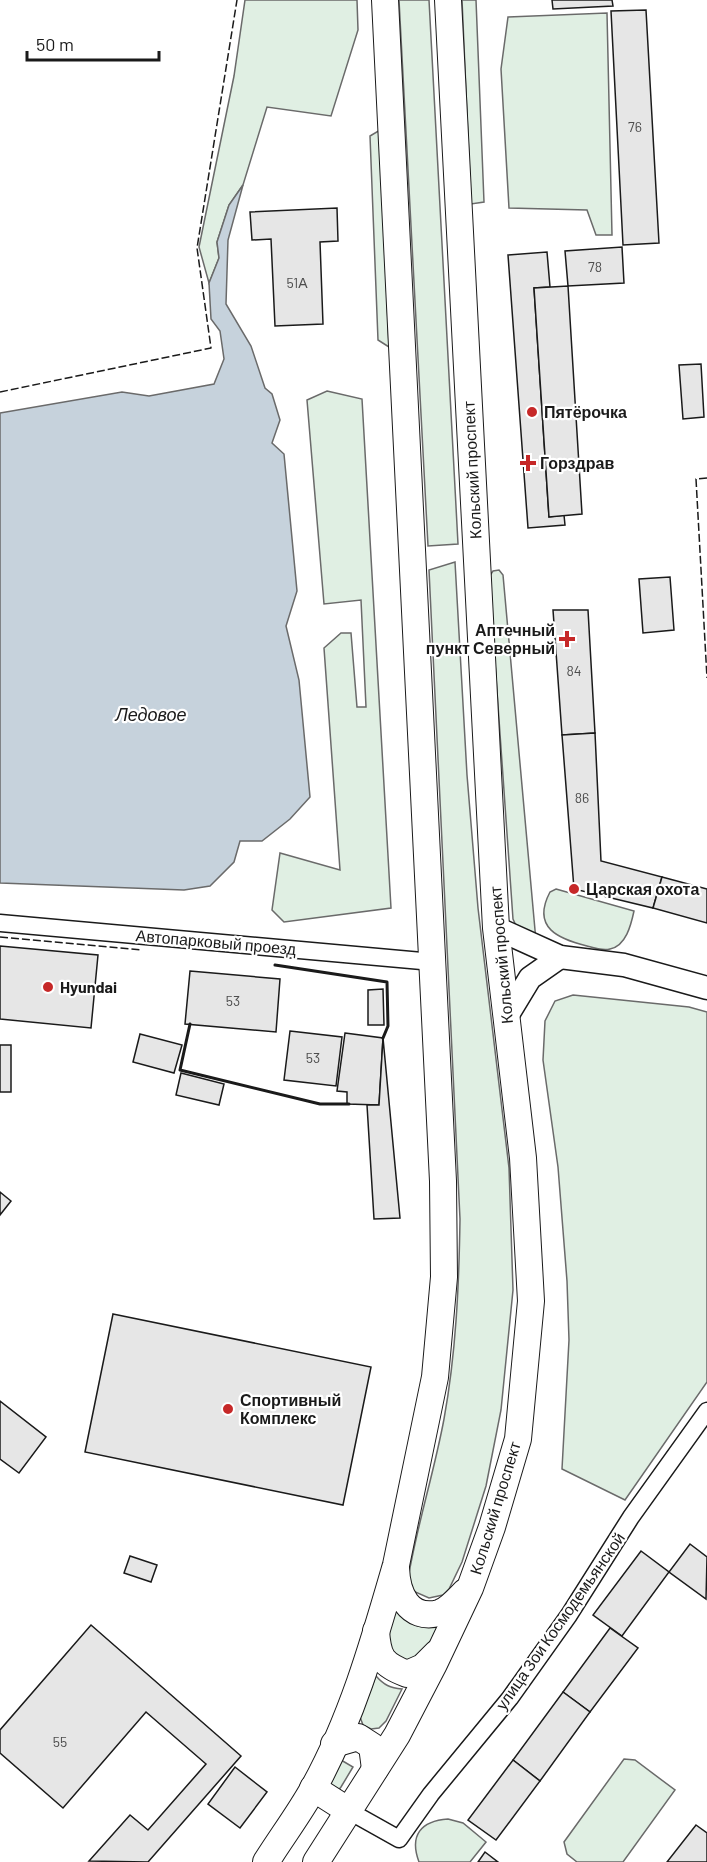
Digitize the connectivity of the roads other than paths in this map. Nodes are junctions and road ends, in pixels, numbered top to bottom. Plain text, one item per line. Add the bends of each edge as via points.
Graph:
1 (385, 0) edge
2 (448, 0) edge
3 (0, 923) edge
4 (496, 928) junction
5 (560, 957) junction
6 (432, 962) junction
7 (707, 988) edge
8 (507, 1016) junction
9 (707, 1411) edge
10 (396, 1565) junction
11 (470, 1588) junction
12 (376, 1631) junction
13 (442, 1649) junction
14 (360, 1749) junction
15 (313, 1788) junction
16 (349, 1811) junction
17 (266, 1862) edge
18 (316, 1862) edge

1 - 6 main road, Кольский проспект
2 - 4 main road, Кольский проспект
3 - 6 street, Автопарковый проезд
4 - 5 street
4 - 8 main road, Кольский проспект
5 - 7 street via 624,965
5 - 8 street via 530,978
6 - 10 main road, Кольский проспект via 444,1277 435,1377
8 - 11 main road, Кольский проспект via 523,1158 531,1301 518,1439
9 - 16 street, улица Зои Космодемьянской via 516,1689 399,1839
10 - 11 main road via 396,1584 402,1600 420,1613 439,1613
10 - 12 main road, Кольский проспект
11 - 13 main road, Кольский проспект
12 - 13 main road via 378,1653 389,1667 407,1674 423,1667
12 - 14 main road, Кольский проспект via 351,1707
13 - 14 main road, Кольский проспект via 397,1735
14 - 15 main road, Кольский проспект
14 - 16 main road, Кольский проспект
15 - 16 main road
15 - 17 main road, Кольский проспект
16 - 18 main road, Кольский проспект

